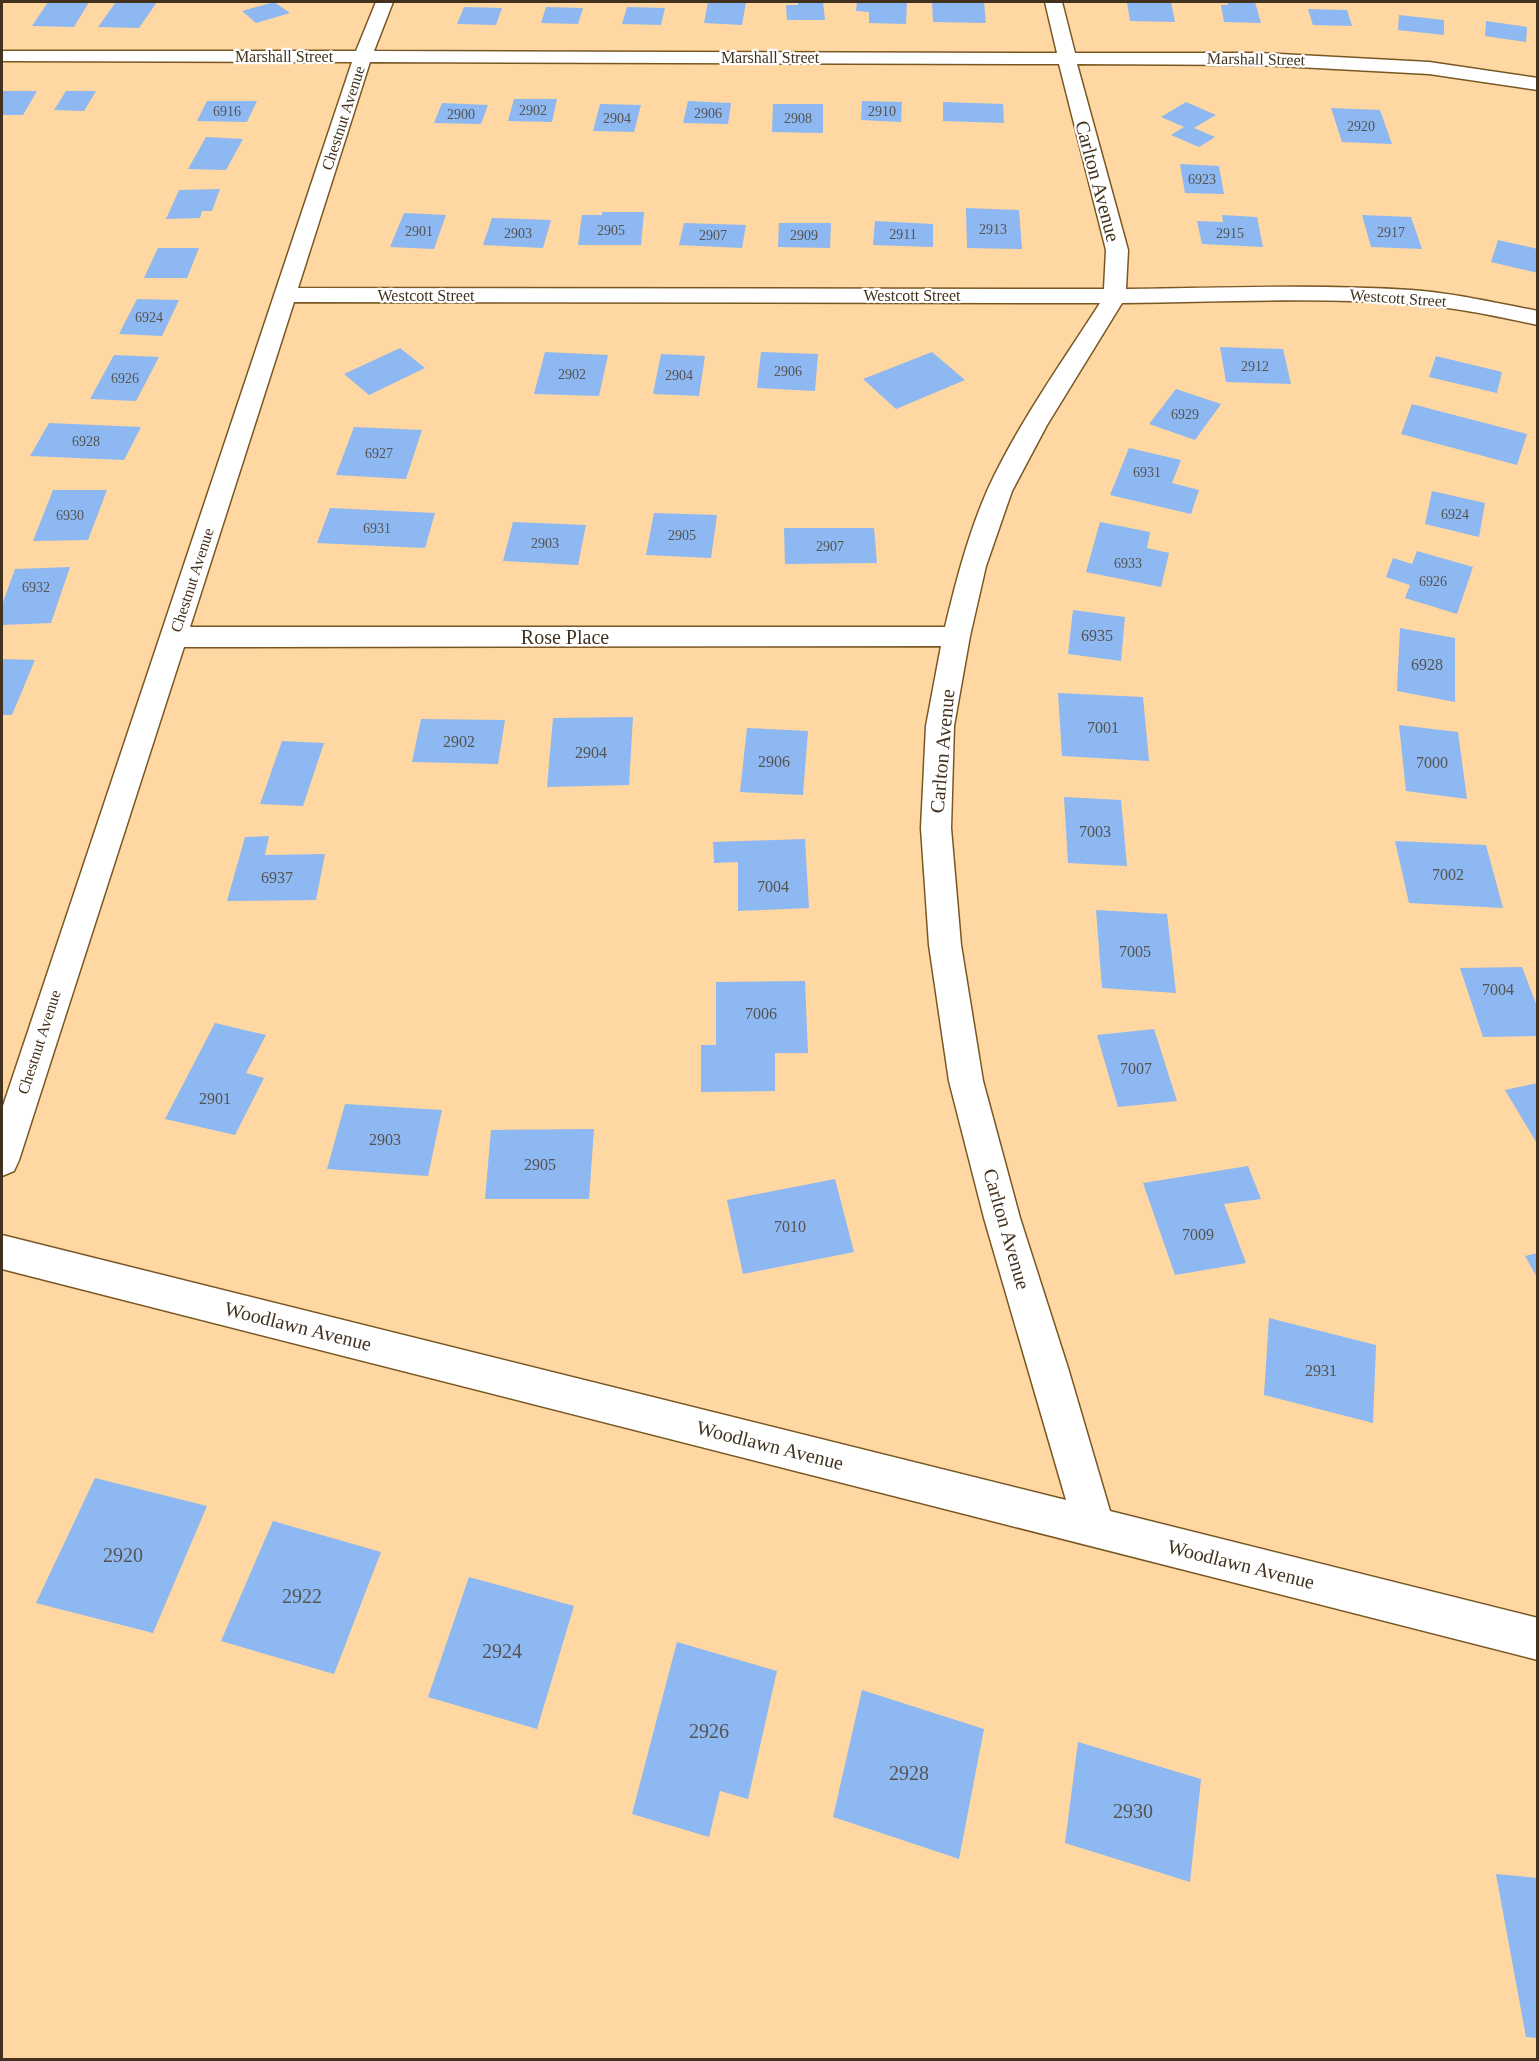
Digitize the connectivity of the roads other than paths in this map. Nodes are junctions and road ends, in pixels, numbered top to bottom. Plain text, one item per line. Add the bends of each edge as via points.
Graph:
1 (384, 2) edge
2 (1054, 2) edge
3 (2, 56) edge
4 (363, 56) junction
5 (1067, 58) junction
6 (1538, 84) edge
7 (285, 295) junction
8 (1115, 296) junction
9 (1538, 318) edge
10 (956, 636) junction
11 (174, 637) junction
12 (2, 1160) edge
13 (2, 1252) edge
14 (1094, 1527) junction
15 (1538, 1639) edge

1 - 4 street, Chestnut Avenue
2 - 5 street, Carlton Avenue
3 - 4 street, Marshall Street
4 - 5 street, Marshall Street
4 - 7 street, Chestnut Avenue
5 - 6 street, Marshall Street via 1331,60 1429,68
5 - 8 street, Carlton Avenue via 1117,250
7 - 8 street, Westcott Street
7 - 11 street, Chestnut Avenue
8 - 9 street, Westcott Street via 1412,297
8 - 10 street, Carlton Avenue via 1035,425 1000,491 973,566
10 - 11 street, Rose Place
10 - 14 street, Carlton Avenue via 940,726 936,828 945,945 966,1081 1002,1218
11 - 12 street, Chestnut Avenue
13 - 14 street, Woodlawn Avenue
14 - 15 street, Woodlawn Avenue

